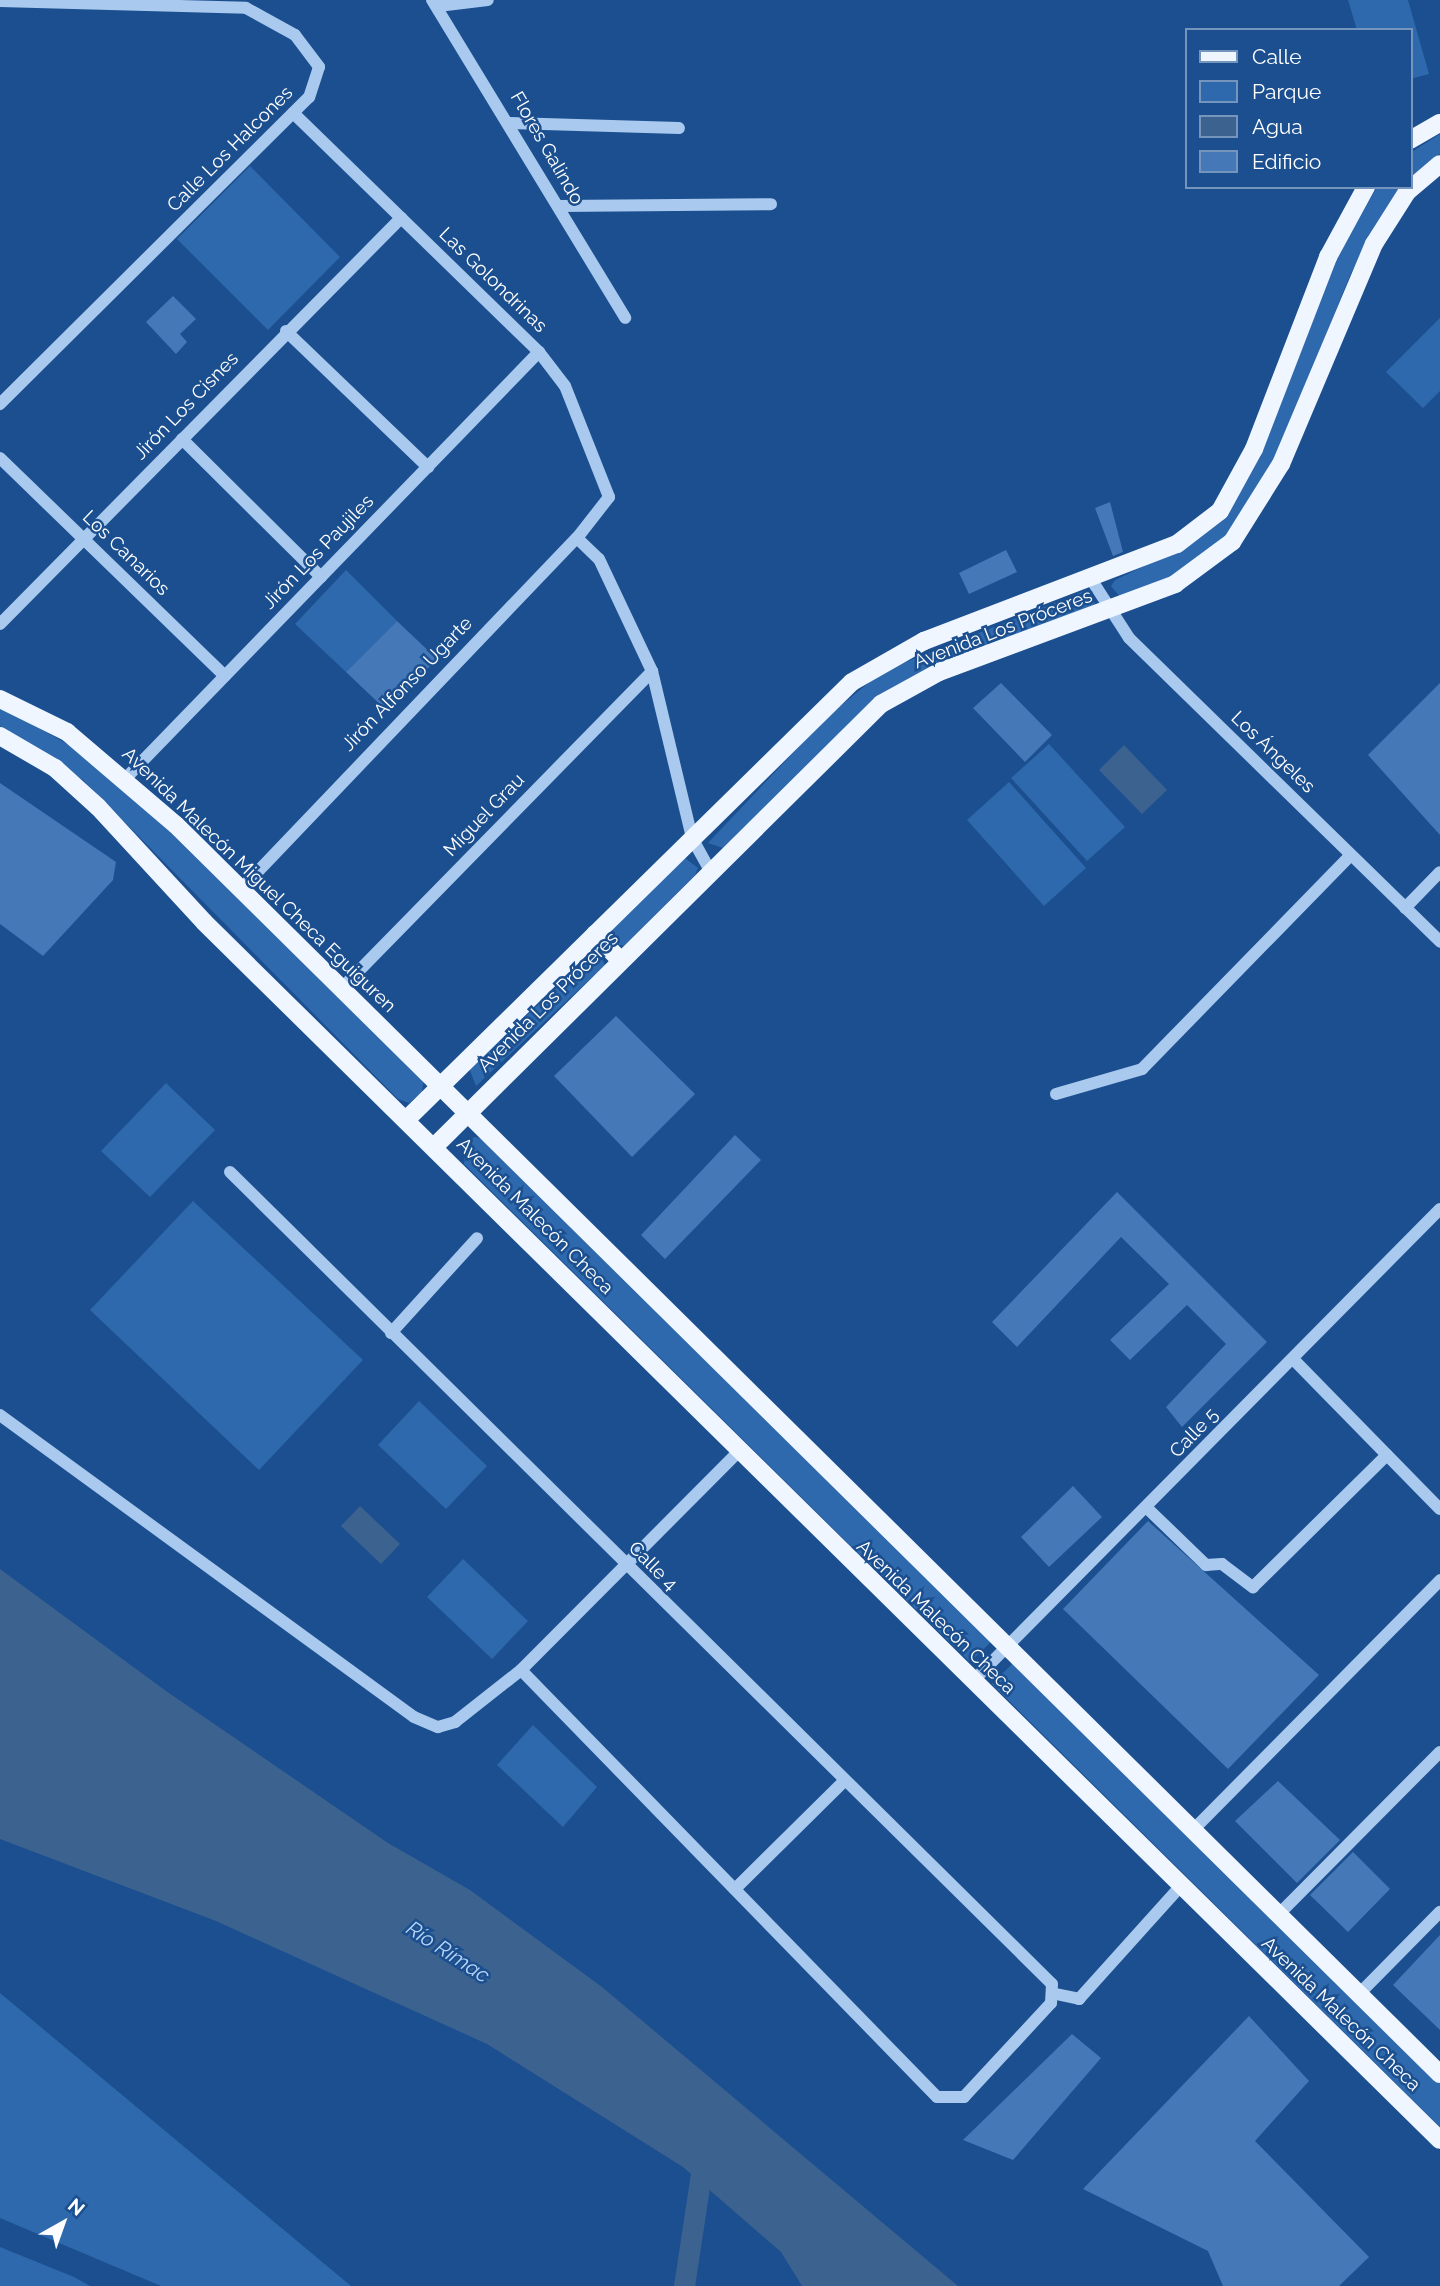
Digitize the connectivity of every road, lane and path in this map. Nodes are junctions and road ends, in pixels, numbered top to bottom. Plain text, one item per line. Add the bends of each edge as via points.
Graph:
1 (488, 0) edge
2 (0, 1) edge
3 (435, 3) edge
4 (293, 113) junction
5 (1440, 123) edge
6 (510, 124) junction
7 (679, 128) dead end
8 (1412, 140) edge
9 (1440, 164) edge
10 (1412, 188) edge
11 (1365, 189) edge
12 (1411, 189) edge
13 (771, 204) dead end
14 (558, 206) junction
15 (401, 218) junction
16 (625, 318) dead end
17 (286, 331) junction
18 (539, 352) junction
19 (0, 404) edge
20 (182, 439) junction
21 (0, 458) edge
22 (428, 467) junction
23 (603, 510) joint
24 (83, 538) junction
25 (577, 538) junction
26 (321, 577) junction
27 (1091, 579) junction
28 (1111, 610) junction
29 (0, 624) edge
30 (652, 671) junction
31 (225, 676) junction
32 (0, 699) edge
33 (0, 736) edge
34 (125, 779) junction
35 (692, 838) junction
36 (1351, 855) junction
37 (710, 870) junction
38 (1440, 872) edge
39 (242, 888) junction
40 (1405, 908) junction
41 (595, 934) junction
42 (1440, 943) edge
43 (620, 960) junction
44 (343, 987) junction
45 (442, 1085) junction
46 (1056, 1094) dead end
47 (468, 1111) junction
48 (408, 1118) junction
49 (436, 1145) junction
50 (230, 1172) dead end
51 (1440, 1209) edge
52 (477, 1238) dead end
53 (391, 1333) junction
54 (1293, 1359) junction
55 (0, 1415) edge
56 (738, 1452) junction
57 (1387, 1455) junction
58 (1147, 1509) junction
59 (1440, 1509) edge
60 (624, 1564) junction
61 (1440, 1580) edge
62 (1010, 1644) junction
63 (521, 1670) junction
64 (973, 1681) junction
65 (1440, 1752) edge
66 (844, 1781) junction
67 (1195, 1828) junction
68 (1180, 1887) junction
69 (734, 1889) junction
70 (1440, 1912) edge
71 (1280, 1913) junction
72 (1054, 1989) junction
73 (1360, 1993) junction
74 (1440, 2074) edge
75 (1440, 2140) edge

1 - 3 street
2 - 4 street, Calle Los Halcones via 231,5 260,13 315,56 315,88
3 - 6 street, Flores Galindo
4 - 15 street, Las Golondrinas
4 - 19 street, Calle Los Halcones
5 - 8 main road
6 - 7 street
6 - 14 street, Flores Galindo
9 - 10 main road, Avenida Los Próceres
11 - 27 main road, Avenida Los Próceres via 1328,257 1254,449 1225,505 1177,544
12 - 28 main road, Avenida Los Próceres via 1374,244 1280,464 1232,542 1187,577
13 - 14 street
14 - 16 street, Flores Galindo
15 - 17 street, Jirón Los Cisnes
15 - 18 street, Las Golondrinas
17 - 20 street, Jirón Los Cisnes
17 - 22 street
18 - 22 street, Jirón Los Paujiles
18 - 23 street, Las Golondrinas via 565,386 608,482
20 - 24 street, Jirón Los Cisnes
20 - 26 street
21 - 24 street, Los Canarios
22 - 26 street, Jirón Los Paujiles
23 - 25 street, Jirón Alfonso Ugarte
24 - 29 street, Jirón Los Cisnes
24 - 31 street, Los Canarios
25 - 30 street via 599,559
25 - 39 street, Jirón Alfonso Ugarte via 454,660
26 - 31 street, Jirón Los Paujiles
27 - 28 street, Los Ángeles
27 - 35 main road, Avenida Los Próceres via 924,641 852,682
28 - 36 street, Los Ángeles via 1129,638
28 - 37 main road, Avenida Los Próceres via 939,672 881,704
30 - 35 street
30 - 44 street, Miguel Grau
31 - 34 street, Jirón Los Paujiles
32 - 34 main road, Avenida Malecón Miguel Checa Eguiguren via 67,732
33 - 48 main road via 55,768 98,807 204,922
34 - 39 main road, Avenida Malecón Miguel Checa Eguiguren
35 - 37 street
35 - 41 main road, Avenida Los Próceres
36 - 40 street, Los Ángeles
36 - 46 street via 1142,1069
37 - 43 main road, Avenida Los Próceres
38 - 40 street
39 - 44 main road, Avenida Malecón Miguel Checa Eguiguren
40 - 42 street, Los Ángeles
41 - 43 main road
41 - 45 main road, Avenida Los Próceres
43 - 47 main road, Avenida Los Próceres
44 - 45 main road, Avenida Malecón Miguel Checa Eguiguren
45 - 47 main road, Avenida Malecón Checa
45 - 48 main road, Avenida Los Próceres
47 - 49 main road, Avenida Los Próceres
47 - 62 main road, Avenida Malecón Checa
48 - 49 main road, Avenida Malecón Checa
49 - 56 main road, Avenida Malecón Checa
50 - 53 street, Calle 4
51 - 54 street, Calle 5
52 - 53 street
53 - 60 street, Calle 4
54 - 57 street
54 - 58 street, Calle 5
55 - 63 street via 414,1717 438,1727 455,1722
56 - 60 street
56 - 64 main road, Avenida Malecón Checa
57 - 58 street via 1253,1587 1222,1564 1206,1565
57 - 59 street
58 - 62 street, Calle 5
60 - 63 street
60 - 66 street, Calle 4
61 - 67 street
62 - 64 street, Calle 5
62 - 67 main road, Avenida Malecón Checa
63 - 69 street
64 - 68 main road, Avenida Malecón Checa
65 - 71 street
66 - 69 street
66 - 72 street, Calle 4
67 - 71 main road, Avenida Malecón Checa
68 - 72 street via 1079,1999
68 - 75 main road, Avenida Malecón Checa
69 - 72 street via 937,2097 964,2097
70 - 73 street
71 - 73 main road, Avenida Malecón Checa
73 - 74 main road, Avenida Malecón Checa

